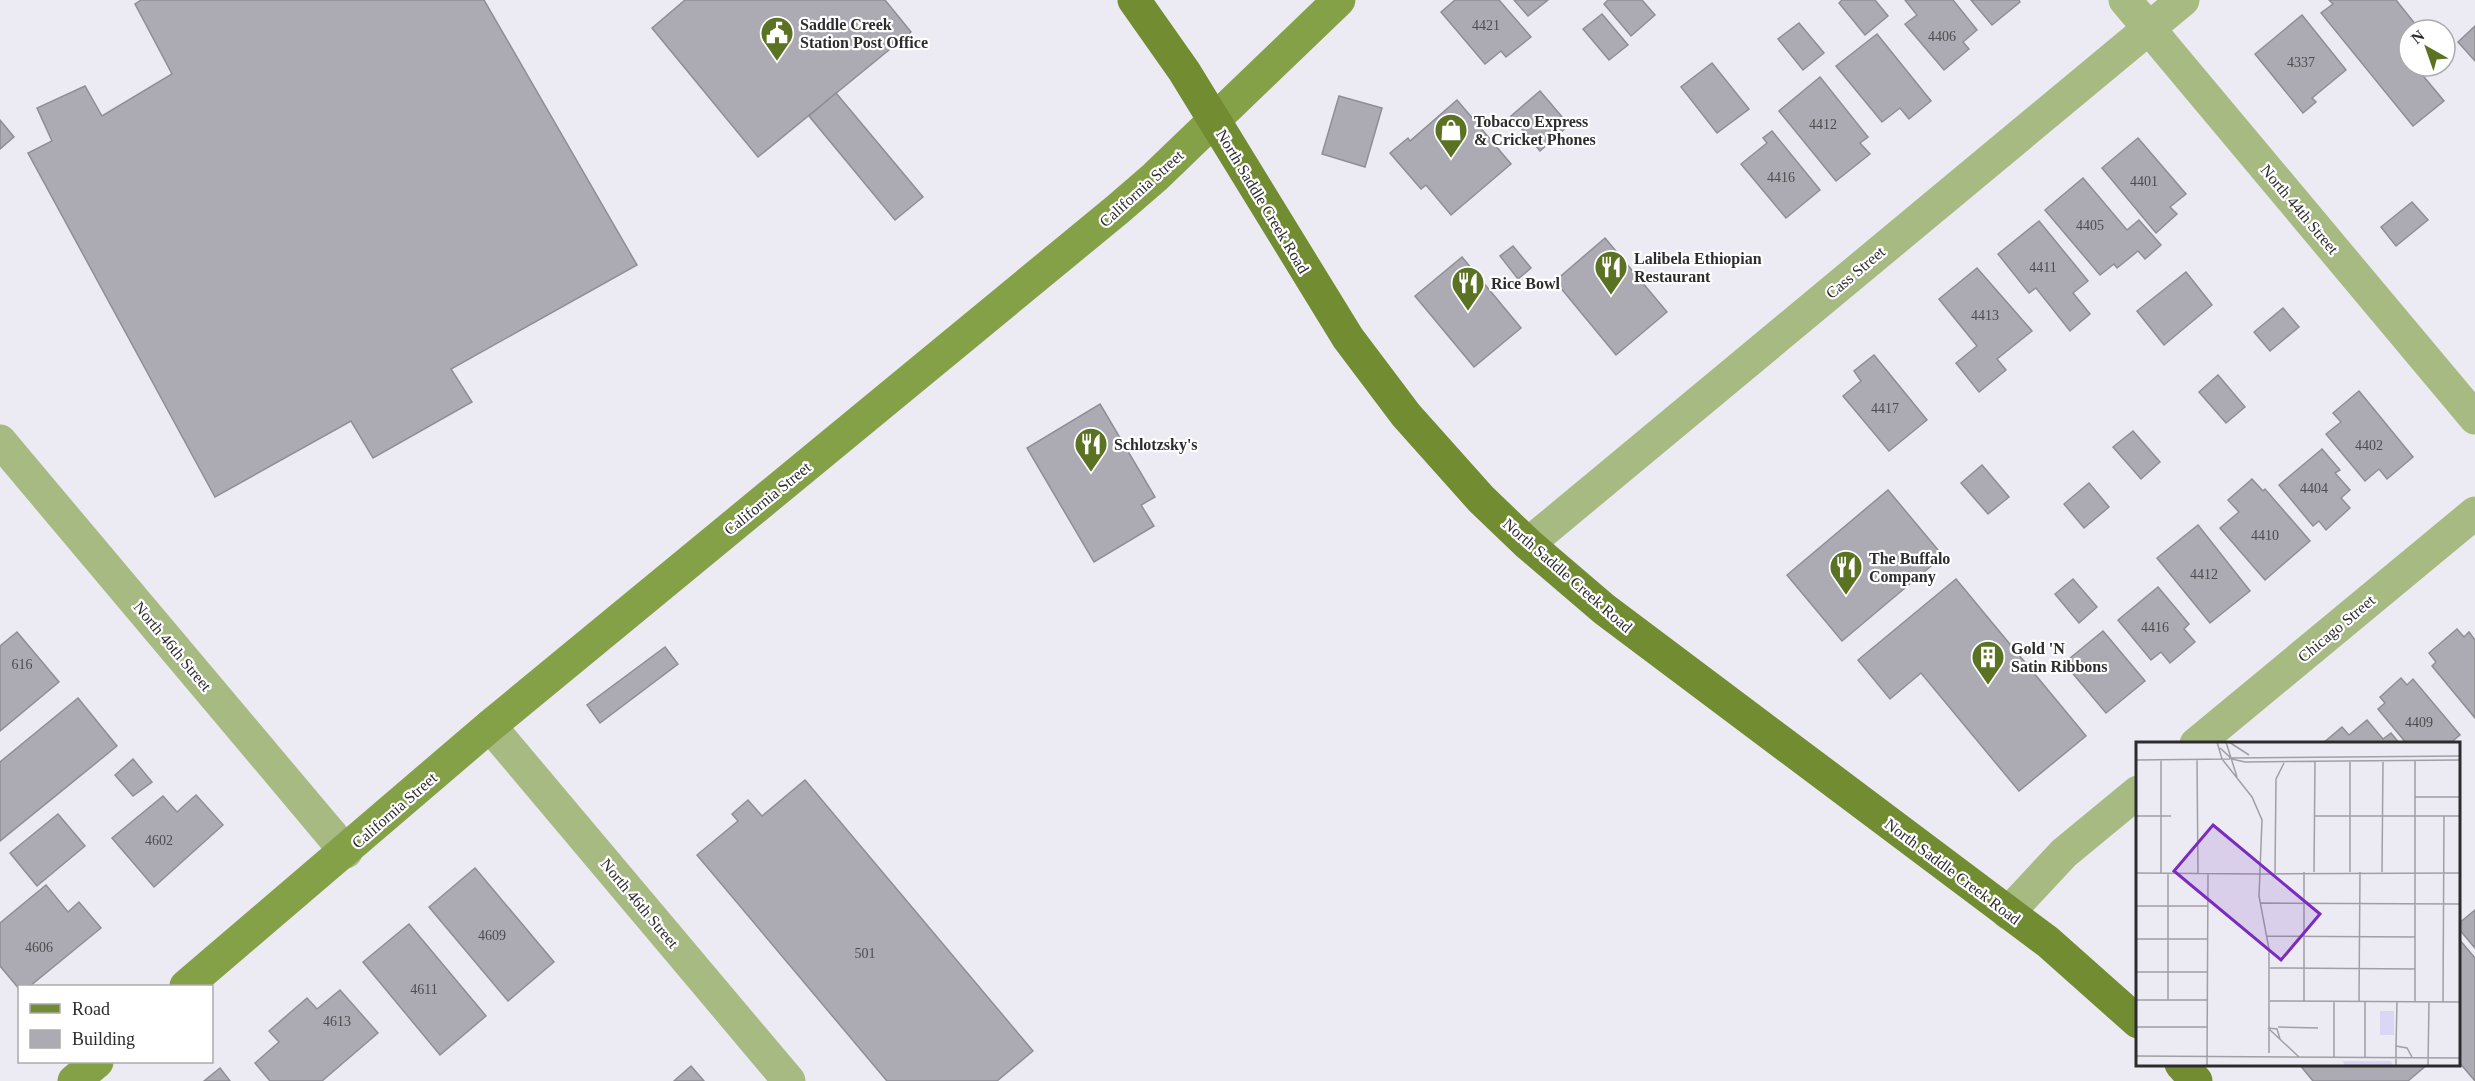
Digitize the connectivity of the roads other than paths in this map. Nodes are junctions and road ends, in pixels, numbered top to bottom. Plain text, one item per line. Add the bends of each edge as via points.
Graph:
1 (1134, 0) edge
2 (1339, 0) edge
3 (2125, 0) edge
4 (2183, 0) edge
5 (2148, 28) junction
6 (1215, 121) junction
7 (2475, 418) edge
8 (0, 441) edge
9 (2475, 513) edge
10 (1528, 544) junction
11 (490, 726) junction
12 (2198, 742) edge
13 (2136, 794) edge
14 (346, 852) junction
15 (2008, 912) junction
16 (188, 985) edge
17 (2136, 1020) edge
18 (96, 1063) edge
19 (2182, 1066) edge
20 (74, 1081) edge
21 (789, 1081) edge
22 (2196, 1081) edge

1 - 6 main road, North Saddle Creek Road
2 - 6 main road, California Street
3 - 5 street, North 44th Street
4 - 5 street, Cass Street
5 - 7 street, North 44th Street
5 - 10 street, Cass Street
6 - 10 main road, North Saddle Creek Road via 1324,302 1383,385 1462,479
6 - 11 main road, California Street via 1051,265
8 - 14 street, North 46th Street
9 - 12 street, Chicago Street
10 - 15 main road, North Saddle Creek Road via 1641,637
11 - 14 main road, California Street
11 - 21 street, North 46th Street
13 - 15 street via 2064,853
14 - 16 main road, California Street
15 - 17 main road, North Saddle Creek Road via 2060,952
18 - 20 main road
19 - 22 main road

